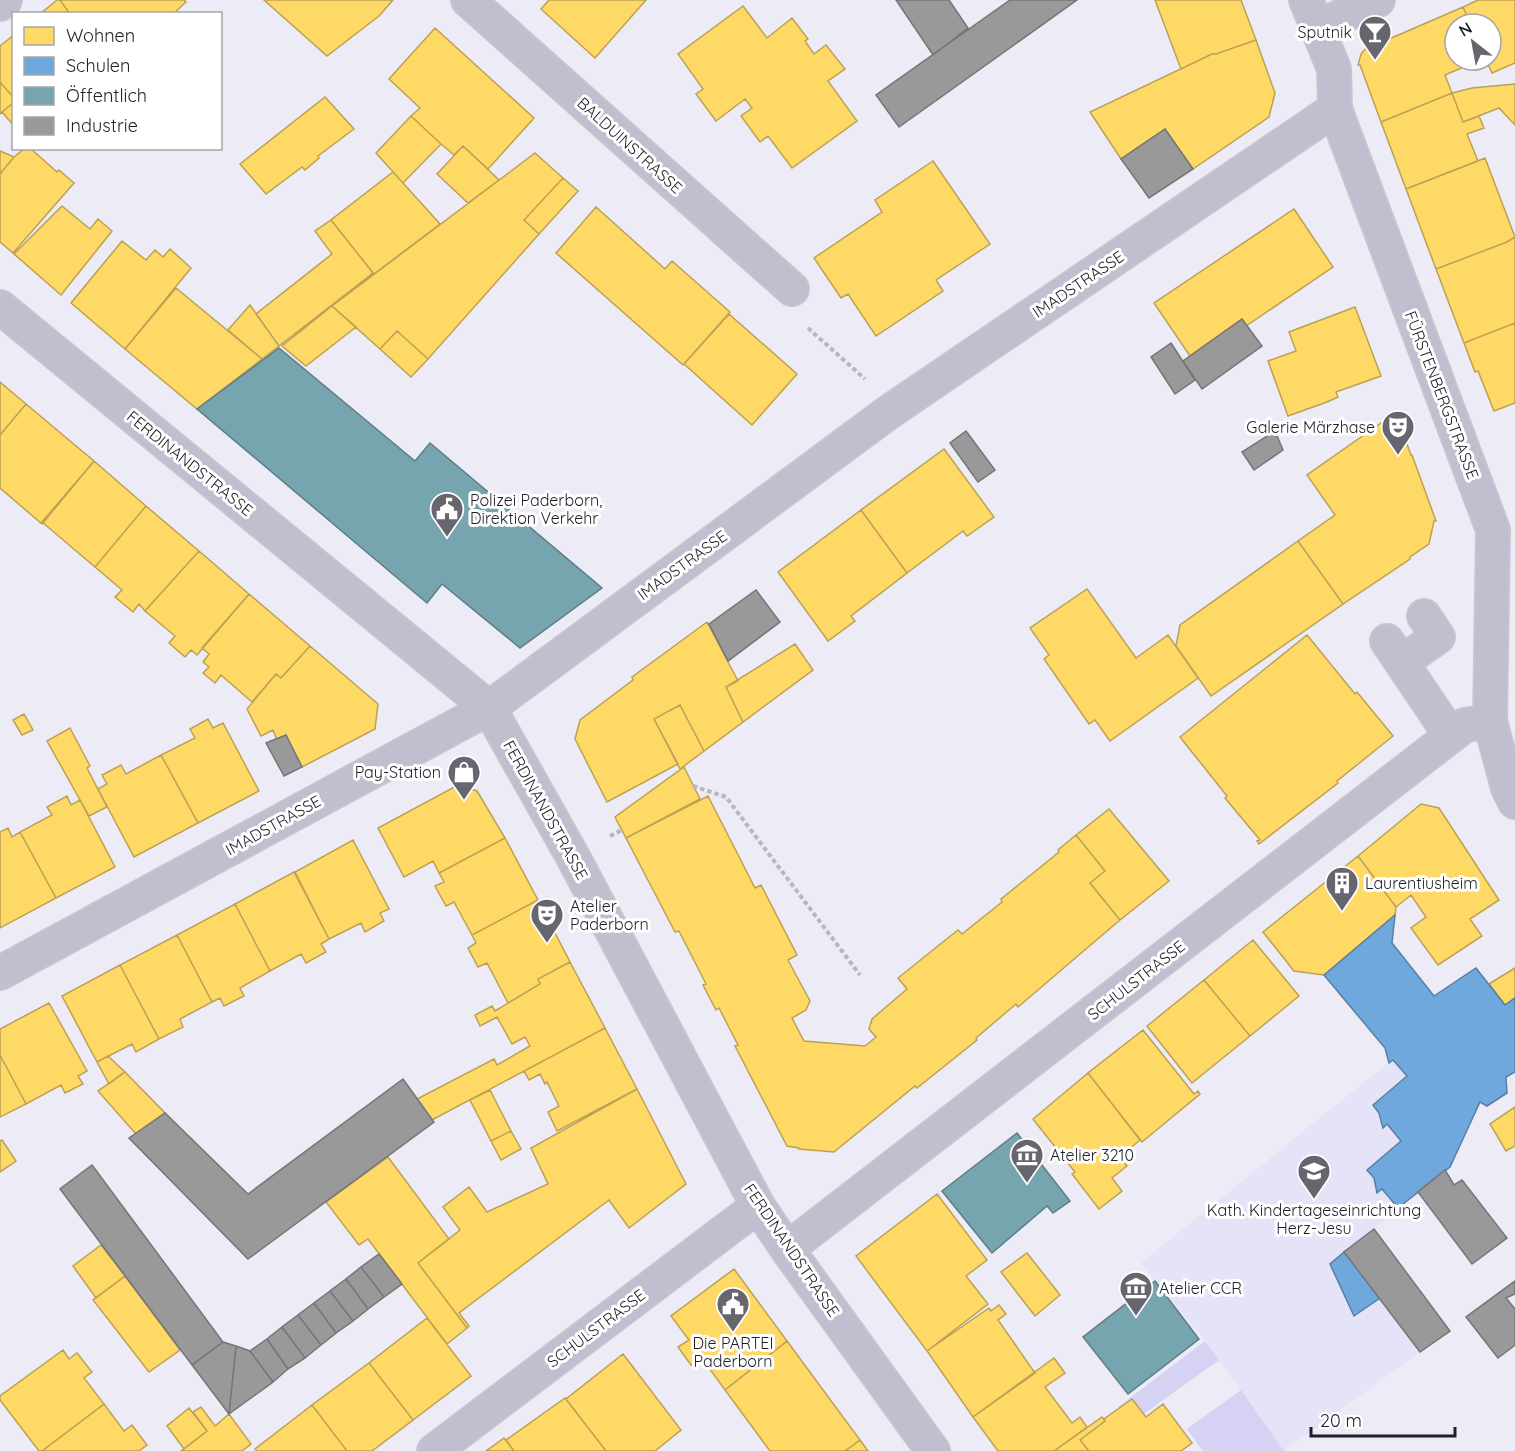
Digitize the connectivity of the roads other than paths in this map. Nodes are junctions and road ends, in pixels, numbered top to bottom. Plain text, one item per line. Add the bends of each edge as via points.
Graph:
1 (5, 0) edge
2 (468, 0) edge
3 (1378, 0) edge
4 (0, 4) edge
5 (1311, 14) edge
6 (1335, 109) junction
7 (792, 290) road end
8 (0, 307) edge
9 (1424, 616) dead end
10 (489, 708) junction
11 (1490, 721) junction
12 (1451, 736) junction
13 (1515, 802) edge
14 (0, 974) edge
15 (758, 1206) junction
16 (787, 1249) junction
17 (434, 1451) edge
18 (933, 1451) edge

1 - 4 street
2 - 7 street, BALDUINSTRASSE
3 - 5 street
5 - 6 street, FÜRSTENBERGSTRASSE via 1334,69
6 - 10 street, IMADSTRASSE via 889,412
6 - 11 street, FÜRSTENBERGSTRASSE via 1493,530
8 - 10 street, FERDINANDSTRASSE
9 - 12 street via 1438,637 1394,652
10 - 14 street, IMADSTRASSE
10 - 15 street, FERDINANDSTRASSE via 573,857
11 - 12 street, SCHULSTRASSE via 1466,725
11 - 13 street, FÜRSTENBERGSTRASSE
12 - 16 street, SCHULSTRASSE
15 - 16 street, FERDINANDSTRASSE
15 - 17 street, SCHULSTRASSE
16 - 18 street, FERDINANDSTRASSE

